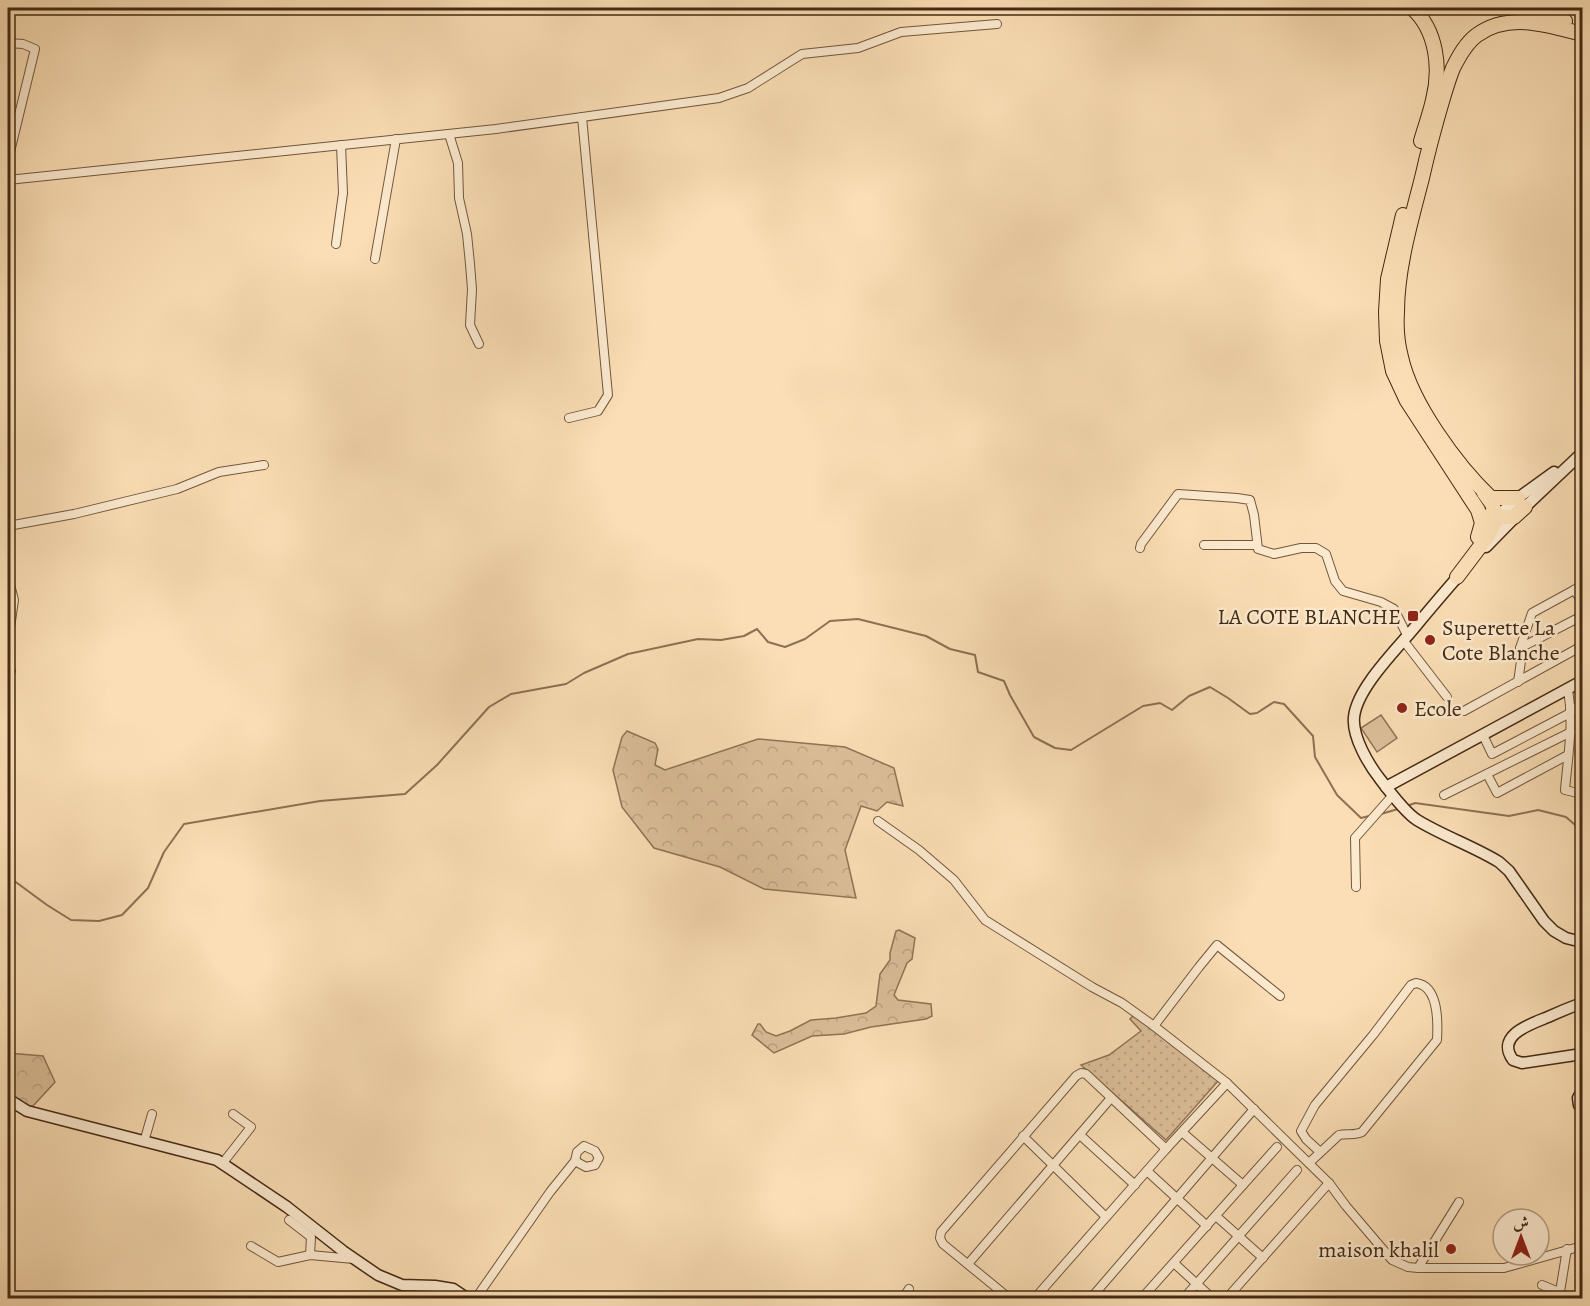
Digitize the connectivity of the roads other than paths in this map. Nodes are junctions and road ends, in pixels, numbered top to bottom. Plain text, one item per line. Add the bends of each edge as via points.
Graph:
1 (1412, 8) edge
2 (1522, 8) edge
3 (997, 24) dead end
4 (1582, 26) edge
5 (1582, 34) edge
6 (8, 43) edge
7 (582, 117) junction
8 (449, 134) junction
9 (396, 139) junction
10 (341, 145) junction
11 (8, 160) edge
12 (8, 180) edge
13 (336, 244) dead end
14 (375, 260) dead end
15 (479, 344) dead end
16 (568, 418) dead end
17 (1582, 453) edge
18 (264, 465) dead end
19 (1478, 486) junction
20 (1473, 500) junction
21 (1521, 503) junction
22 (1497, 517) junction
23 (8, 526) edge
24 (1478, 537) junction
25 (1204, 545) dead end
26 (1257, 545) junction
27 (1140, 548) dead end
28 (8, 577) edge
29 (1457, 577) junction
30 (1582, 585) edge
31 (1574, 590) junction
32 (1442, 594) junction
33 (11, 601) edge
34 (1582, 601) edge
35 (1582, 616) edge
36 (1405, 638) junction
37 (8, 642) edge
38 (1582, 646) edge
39 (1520, 648) junction
40 (1582, 681) edge
41 (1518, 682) junction
42 (1568, 689) junction
43 (1446, 697) dead end
44 (1582, 709) edge
45 (1572, 710) junction
46 (1464, 711) dead end
47 (1571, 732) junction
48 (1483, 735) junction
49 (1568, 755) junction
50 (1487, 774) junction
51 (1582, 794) edge
52 (1393, 795) junction
53 (1444, 795) dead end
54 (878, 821) dead end
55 (1356, 887) dead end
56 (1582, 942) edge
57 (1280, 996) dead end
58 (1582, 1003) edge
59 (1154, 1026) junction
60 (1582, 1054) edge
61 (1227, 1083) junction
62 (1582, 1091) edge
63 (1111, 1098) junction
64 (8, 1100) edge
65 (1582, 1108) edge
66 (1254, 1109) junction
67 (152, 1114) dead end
68 (233, 1114) dead end
69 (1182, 1132) junction
70 (1080, 1135) junction
71 (1023, 1136) junction
72 (144, 1142) junction
73 (1277, 1147) dead end
74 (1166, 1149) junction
75 (1320, 1152) junction
76 (1212, 1158) junction
77 (575, 1161) dead end
78 (1309, 1163) junction
79 (222, 1164) junction
80 (1053, 1165) junction
81 (1297, 1170) dead end
82 (1147, 1171) junction
83 (1329, 1183) junction
84 (1135, 1185) junction
85 (1243, 1185) junction
86 (1178, 1198) junction
87 (1459, 1202) dead end
88 (1216, 1216) junction
89 (1106, 1217) junction
90 (289, 1220) dead end
91 (1208, 1226) junction
92 (1239, 1236) junction
93 (251, 1246) dead end
94 (1582, 1246) edge
95 (1567, 1249) junction
96 (310, 1255) junction
97 (1263, 1258) junction
98 (355, 1259) junction
99 (1174, 1263) junction
100 (968, 1264) junction
101 (1418, 1268) junction
102 (1197, 1284) junction
103 (1542, 1286) dead end
104 (909, 1289) dead end
105 (1559, 1295) edge
106 (465, 1299) edge
107 (476, 1299) edge
108 (903, 1299) edge
109 (1009, 1299) edge
110 (1035, 1299) edge
111 (1091, 1299) edge
112 (1142, 1299) edge
113 (1185, 1299) edge
114 (1212, 1299) edge
115 (1227, 1299) edge

1 - 20 highway via 1426,25 1433,43 1436,79 1388,279 1387,341 1393,371 1407,401
2 - 4 highway
3 - 7 street via 901,32 858,48 802,54 748,88 718,98
5 - 19 highway via 1512,22 1488,29 1467,44 1452,70 1410,223 1397,311 1401,359 1412,390 1433,428
6 - 11 street via 35,49
7 - 8 street
7 - 16 street via 608,395 598,411
8 - 9 street
8 - 15 street via 458,164 459,198 468,244 470,325
9 - 10 street
9 - 14 street
10 - 12 street
10 - 13 street via 343,193
17 - 21 main road
18 - 23 street via 219,472 177,489 74,514
19 - 21 highway via 1491,498
19 - 22 highway
20 - 22 highway
20 - 24 highway via 1482,524
21 - 22 highway via 1514,517
21 - 29 main road
22 - 24 main road
22 - 29 highway via 1488,536
24 - 32 main road
25 - 26 street
26 - 27 street via 1250,500 1178,494
26 - 36 street via 1258,549 1274,554 1316,548 1326,554 1335,581 1343,591 1394,609
28 - 33 street
29 - 32 main road
30 - 31 street
31 - 34 street
31 - 39 street via 1532,614
32 - 36 main road
33 - 37 street
35 - 39 street
36 - 43 street
36 - 52 main road via 1363,691 1353,720 1359,744
38 - 41 street
39 - 41 street
40 - 42 main road
41 - 46 street
42 - 45 street
42 - 48 main road
44 - 45 street
45 - 47 street
45 - 48 street via 1492,754
47 - 49 street
47 - 50 street
48 - 52 main road
49 - 50 street via 1497,793
49 - 51 street via 1565,790
50 - 53 street
52 - 55 street via 1355,838
52 - 56 main road via 1415,818 1499,861 1554,931
54 - 59 street via 954,880 985,920
57 - 59 street via 1217,945
58 - 60 main road via 1521,1029 1511,1038 1508,1050 1513,1060 1522,1063
59 - 61 street
61 - 66 street
61 - 69 street
62 - 65 main road via 1578,1098
63 - 70 street
63 - 71 street via 1086,1074 1078,1074
63 - 74 street
64 - 72 main road via 27,1111
66 - 76 street
66 - 78 street
67 - 72 street
68 - 79 street via 251,1127
69 - 74 street
69 - 76 street
70 - 80 street
70 - 84 street
71 - 80 street
71 - 100 street via 941,1232 943,1244
72 - 79 main road
73 - 85 street
74 - 82 street
75 - 75 street via 1339,1135 1362,1132 1437,1040 1434,997 1426,986 1411,985 1315,1105 1301,1131
75 - 78 street
76 - 85 street
76 - 86 street
77 - 107 street
78 - 83 street
79 - 98 main road
80 - 89 street
80 - 100 street
81 - 92 street
82 - 84 street
82 - 86 street
83 - 97 street
83 - 101 street via 1392,1260
84 - 89 street
85 - 88 street
86 - 91 street
86 - 111 street
87 - 101 street
88 - 91 street
88 - 92 street
89 - 110 street
90 - 96 street via 311,1237
91 - 99 street
92 - 97 street
92 - 102 street
93 - 96 street via 278,1262
94 - 95 street
95 - 101 street via 1504,1268
95 - 105 street
96 - 98 street
97 - 115 street
98 - 106 main road via 402,1285 453,1288
99 - 102 street
99 - 112 street
100 - 109 street
102 - 113 street
102 - 114 street
103 - 105 street
104 - 108 street

